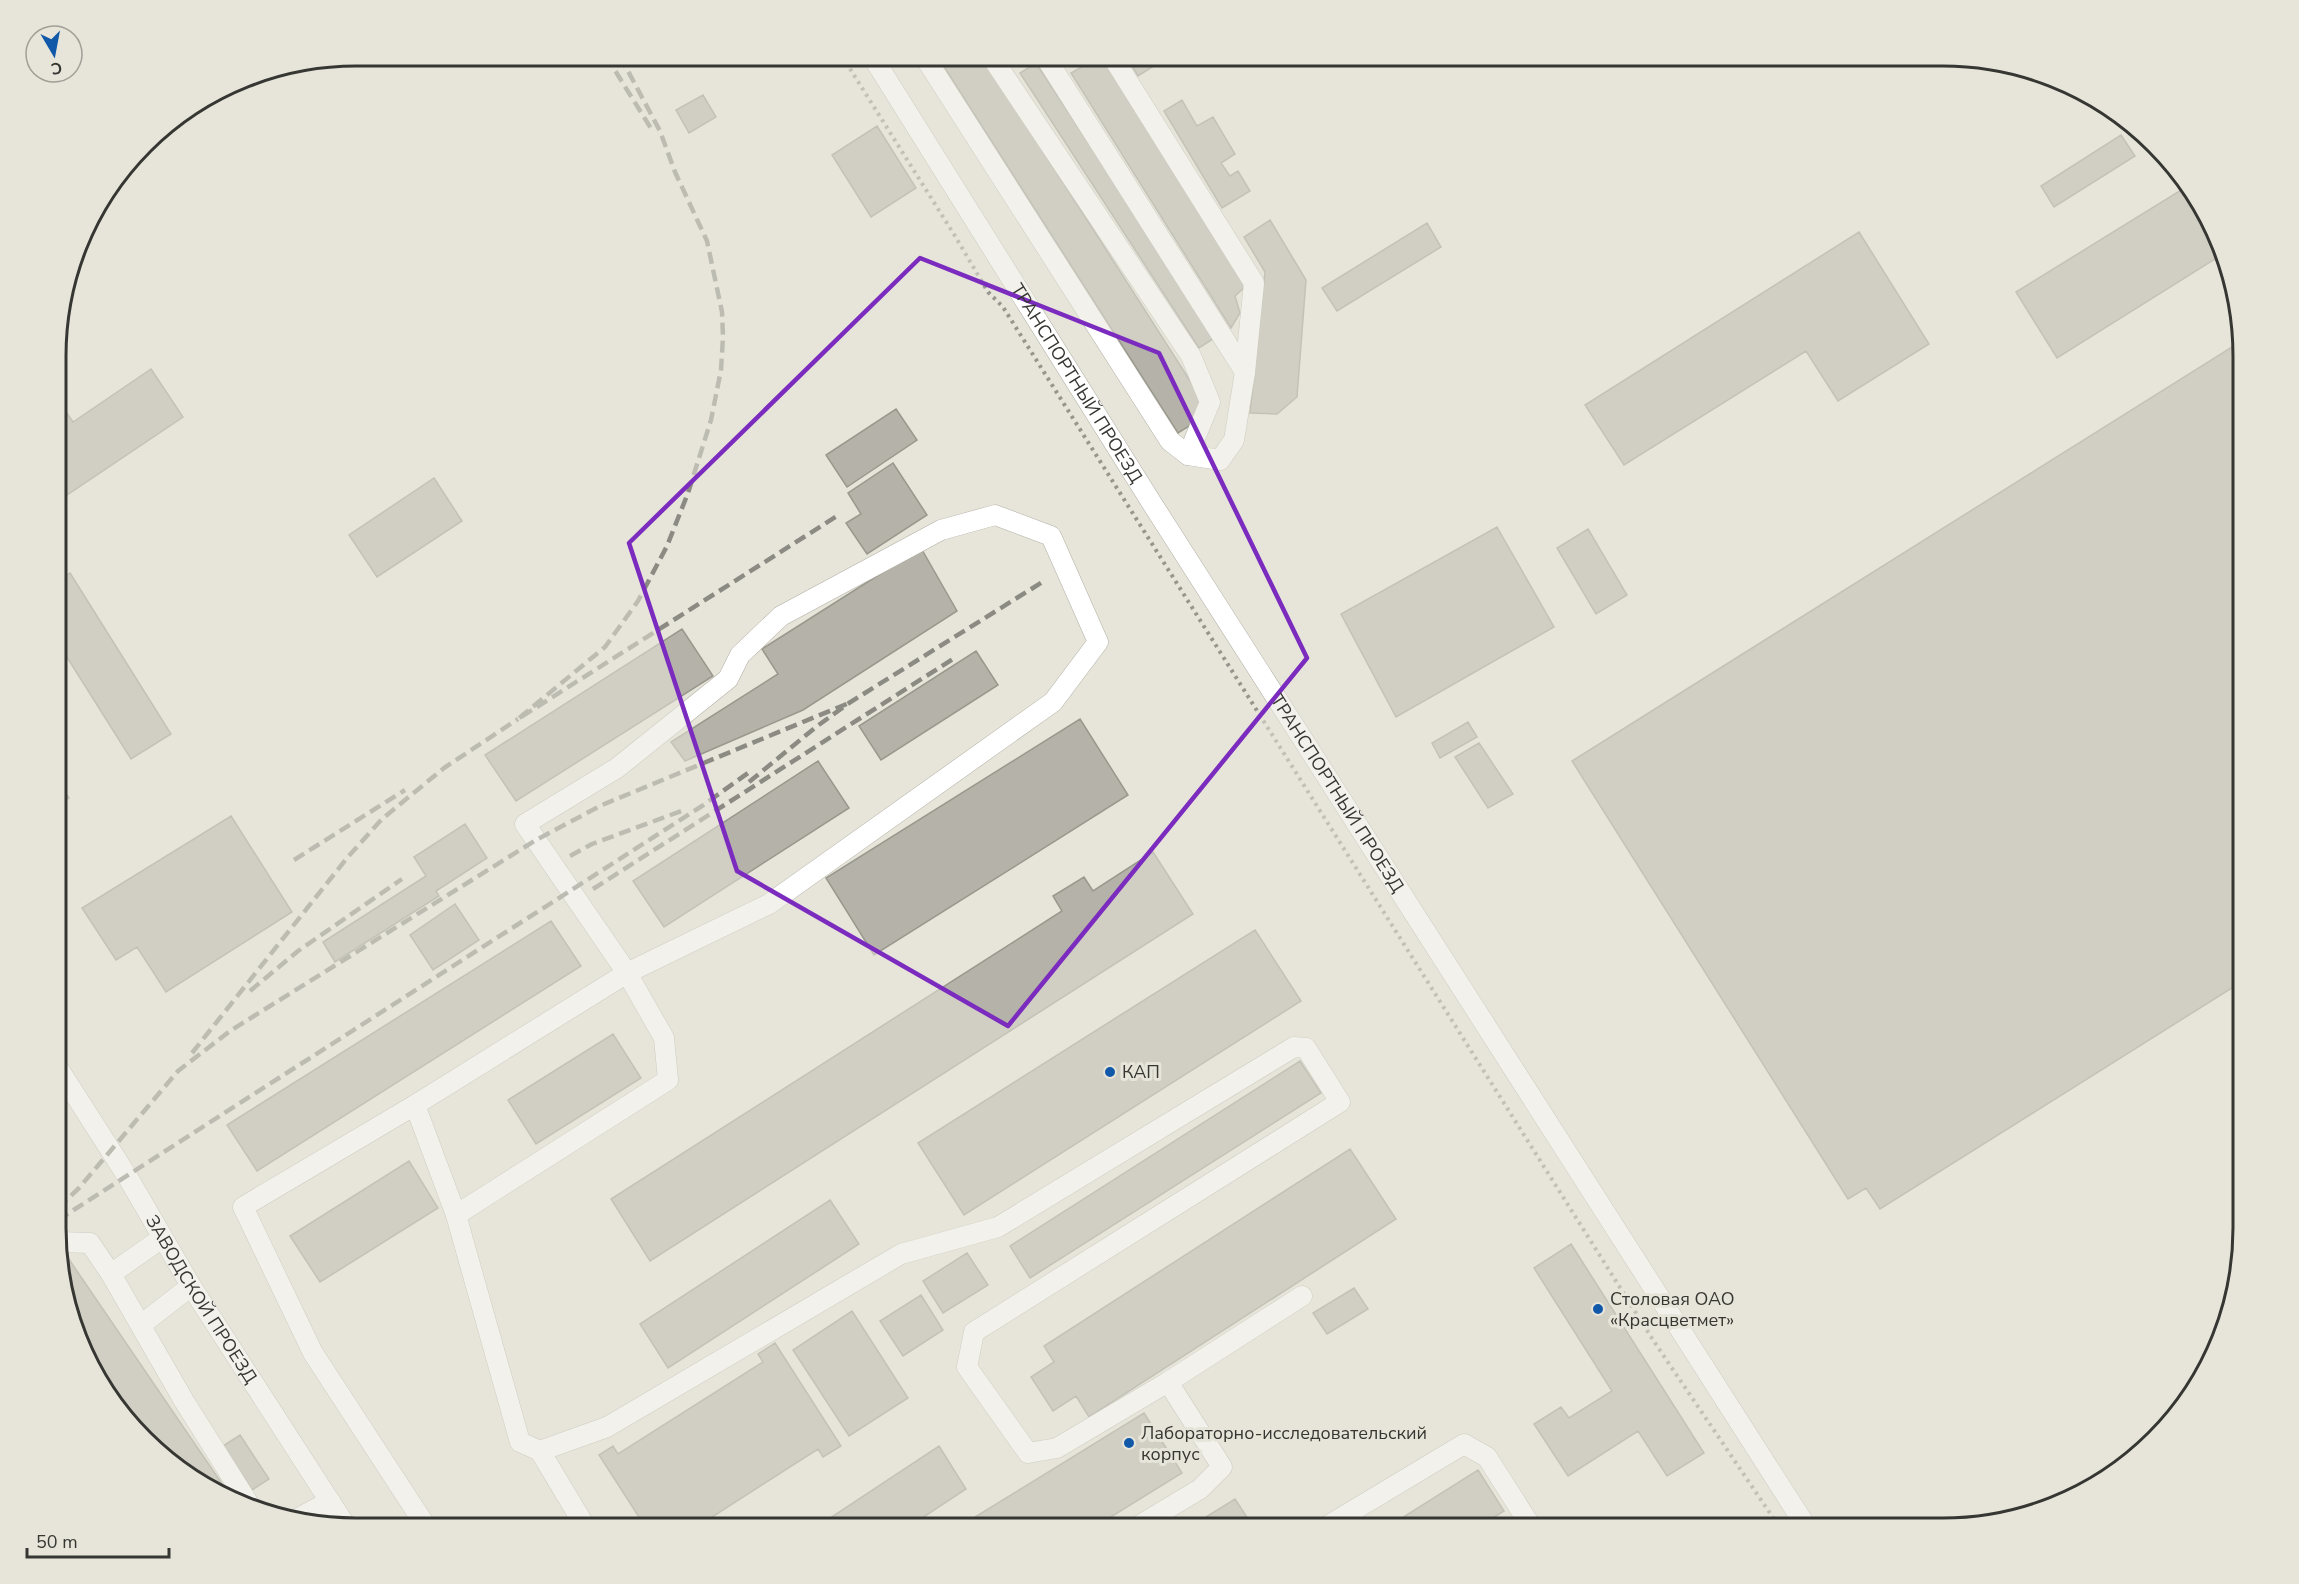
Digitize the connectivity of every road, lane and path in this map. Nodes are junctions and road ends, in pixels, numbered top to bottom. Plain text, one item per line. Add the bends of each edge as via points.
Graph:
1 (848, 66) edge
2 (878, 66) edge
3 (930, 66) edge
4 (998, 66) edge
5 (1057, 66) edge
6 (1118, 66) edge
7 (1245, 372) junction
8 (1188, 455) junction
9 (627, 973) junction
10 (66, 1083) edge
11 (415, 1105) junction
12 (456, 1215) junction
13 (162, 1238) junction
14 (67, 1242) edge
15 (111, 1274) junction
16 (191, 1286) junction
17 (1302, 1296) dead end
18 (141, 1325) junction
19 (1168, 1382) junction
20 (540, 1451) junction
21 (243, 1495) edge
22 (330, 1501) junction
23 (307, 1514) edge
24 (340, 1517) edge
25 (420, 1518) edge
26 (580, 1518) edge
27 (1152, 1518) edge
28 (1341, 1518) edge
29 (1526, 1518) edge
30 (1773, 1518) edge
31 (1802, 1518) edge

1 - 30 path via 1653,1340
2 - 31 street, ТРАНСПОРТНЫЙ ПРОЕЗД via 1153,505
3 - 8 street via 1170,441
4 - 8 street via 1191,356 1210,402
5 - 7 street
6 - 7 street via 1254,283
7 - 8 street via 1234,440 1220,460
9 - 9 street via 769,904 1053,702 1098,642 1051,536 995,515 941,530 781,616 740,655 728,679 617,768 525,824
9 - 11 street
9 - 12 street via 664,1038 668,1080
10 - 13 street, ЗАВОДСКОЙ ПРОЕЗД via 128,1176
11 - 12 street
11 - 25 street via 243,1207 313,1353
12 - 20 street via 520,1442
13 - 15 street
13 - 16 street, ЗАВОДСКОЙ ПРОЕЗД
14 - 15 street via 90,1243
15 - 18 street
16 - 18 street
16 - 22 street, ЗАВОДСКОЙ ПРОЕЗД
17 - 19 street
18 - 21 street
19 - 20 street via 1057,1448 1028,1453 967,1367 974,1332 1340,1102 1306,1048 1294,1047 998,1227 901,1254 608,1427
19 - 27 street via 1222,1467 1200,1489
20 - 26 street
22 - 23 street
22 - 24 street, ЗАВОДСКОЙ ПРОЕЗД
28 - 29 street via 1464,1444 1487,1457

